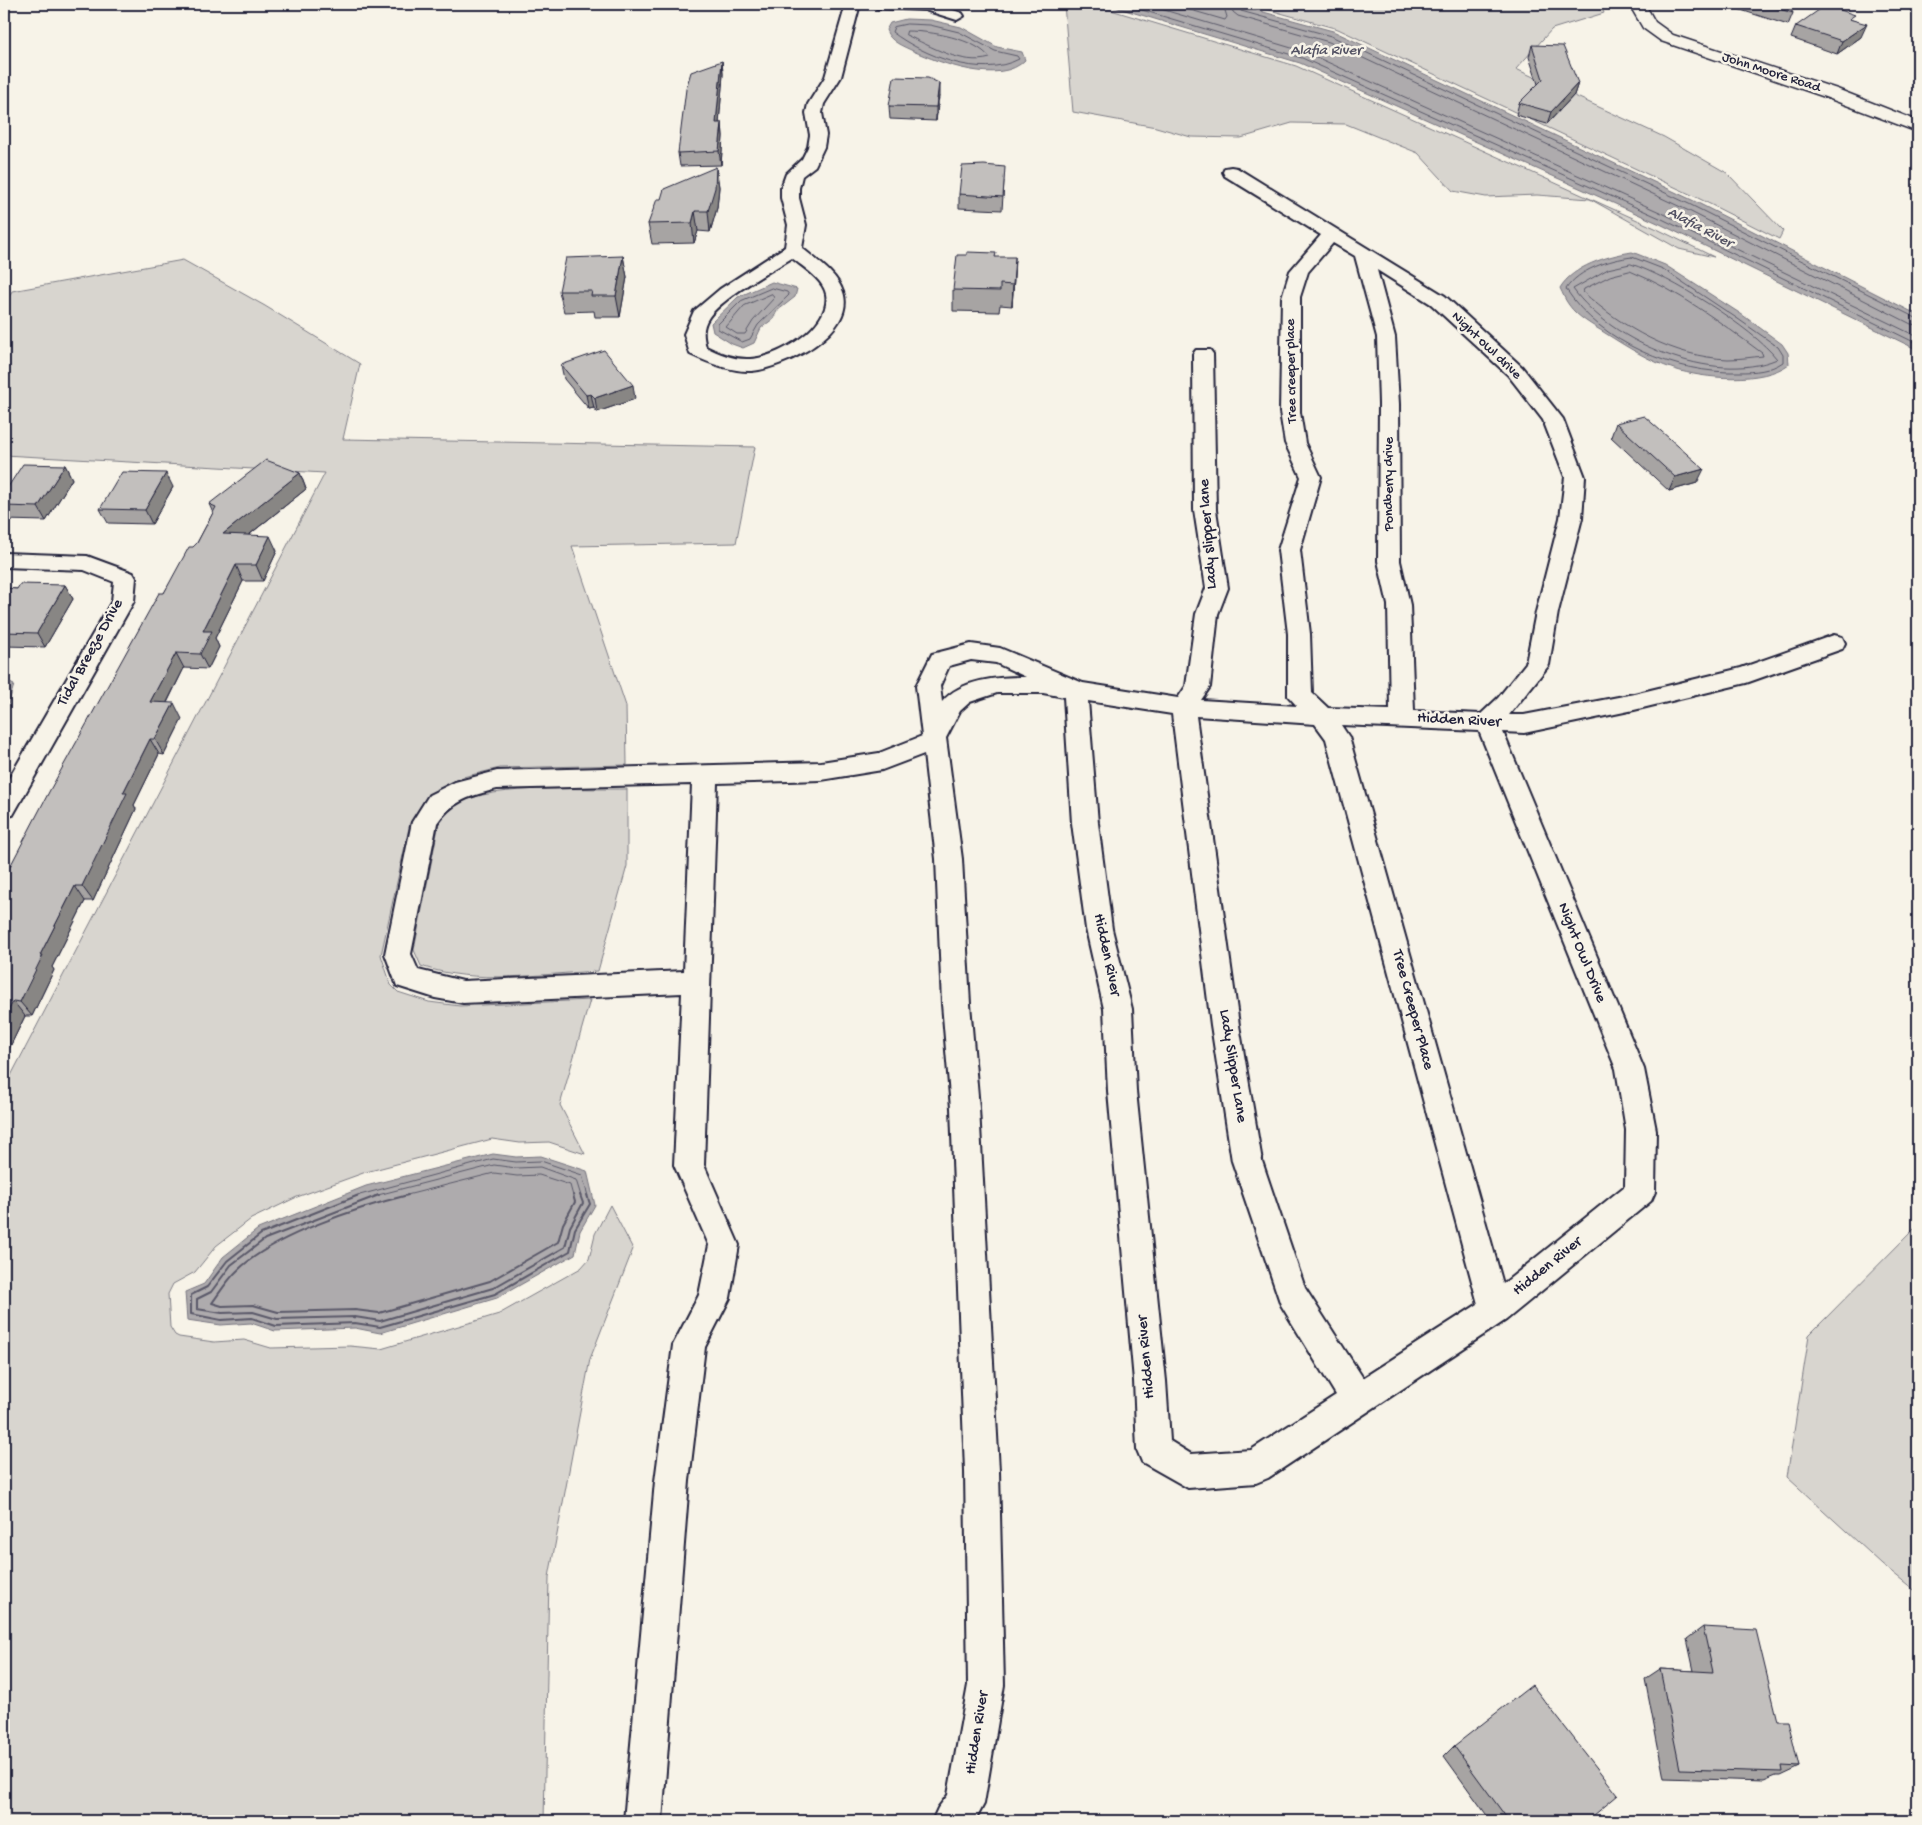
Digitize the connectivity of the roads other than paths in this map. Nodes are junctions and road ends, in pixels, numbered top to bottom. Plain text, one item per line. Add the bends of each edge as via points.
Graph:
1 (854, 4) edge
2 (877, 4) edge
3 (1637, 4) edge
4 (957, 16) dead end
5 (1918, 127) edge
6 (1231, 172) dead end
7 (1331, 234) junction
8 (793, 249) junction
9 (1362, 253) junction
10 (1203, 354) dead end
11 (4, 560) edge
12 (1834, 644) dead end
13 (1075, 689) junction
14 (1183, 708) junction
15 (1320, 714) junction
16 (1402, 718) junction
17 (1487, 722) junction
18 (933, 741) junction
19 (705, 776) junction
20 (4, 808) edge
21 (697, 981) junction
22 (1640, 1192) joint
23 (1495, 1310) junction
24 (1358, 1400) junction
25 (644, 1821) edge
26 (951, 1821) edge

1 - 8 street via 833,77 816,104 816,146 809,162 794,174 790,188 797,225
2 - 4 street via 927,6
3 - 5 street, John Moore Road via 1649,25 1668,38 1831,93
6 - 7 street, Night owl drive
7 - 9 street, Night owl drive
7 - 15 street, Tree creeper place via 1300,270 1291,297 1290,412 1295,443 1311,477 1289,550 1299,634 1300,696
8 - 8 street via 726,293 701,315 693,334 697,350 718,362 753,365 788,356 822,329 833,317 835,294 822,274
9 - 16 street, Pondberry drive via 1386,337 1389,560 1399,605
9 - 17 street, Night owl drive via 1438,300 1515,371 1554,419 1574,477 1571,518 1537,665
10 - 14 street, Lady slipper lane via 1205,510 1217,588 1207,614 1198,687
11 - 20 street, Tidal Breeze Drive via 86,563 125,578 123,601
12 - 17 street, Hidden River via 1746,675 1634,702 1524,724
13 - 14 street, Hidden River
13 - 18 street, Hidden River via 1018,684 978,690 962,696 951,706
13 - 18 street, Hidden River via 1000,656 971,652 940,660 928,686
13 - 24 street, Hidden River via 1086,833 1099,929 1118,1009 1122,1100 1154,1450 1188,1471 1256,1466
14 - 15 street, Hidden River
14 - 24 street, Lady Slipper Lane via 1224,1025 1247,1160 1292,1295
15 - 16 street, Hidden River
15 - 23 street, Tree Creeper Place via 1337,737
16 - 17 street, Hidden River
17 - 22 street, Night Owl Drive via 1630,1069 1641,1130
18 - 19 street via 882,761 821,771
18 - 26 street, Hidden River via 949,859 956,1004 966,1108 982,1471 986,1675 964,1804
19 - 21 street
19 - 21 street via 497,780 464,788 438,802 425,822 398,954 407,978 463,992
21 - 25 street via 689,1165 724,1244 714,1298 689,1345 672,1481
22 - 23 street, Hidden River
23 - 24 street, Hidden River

